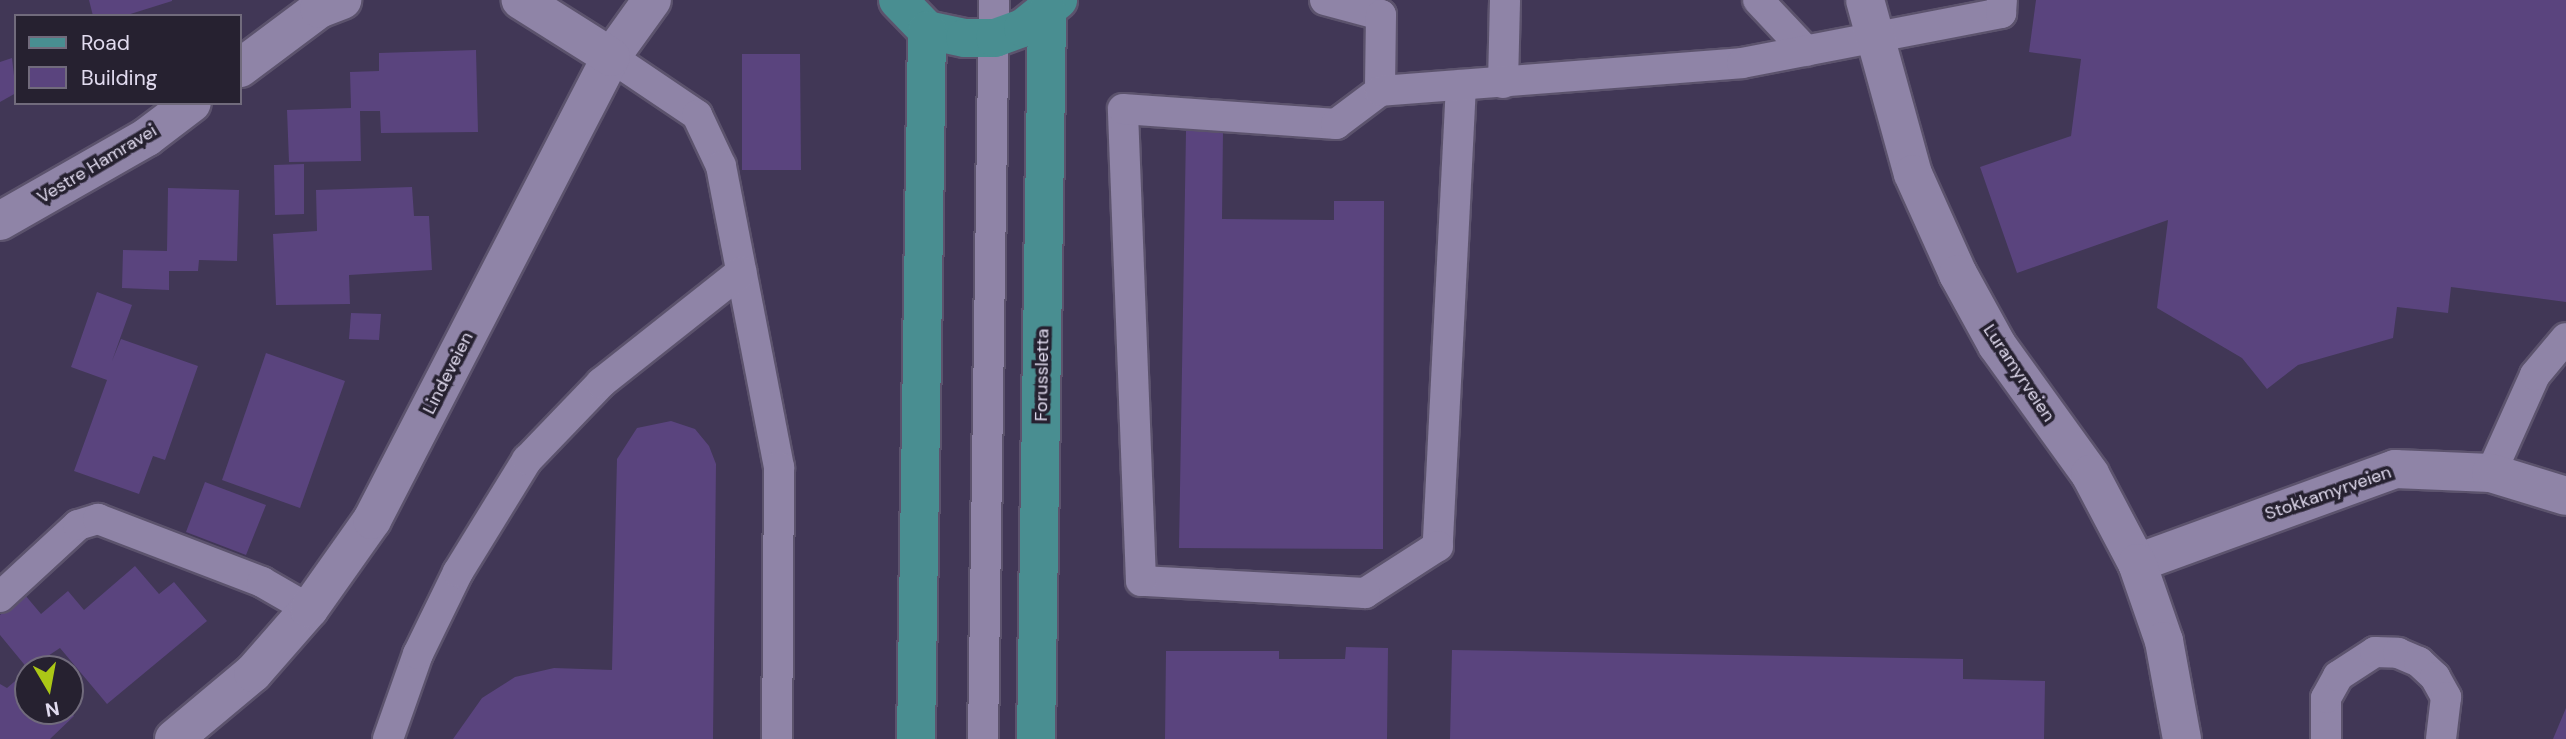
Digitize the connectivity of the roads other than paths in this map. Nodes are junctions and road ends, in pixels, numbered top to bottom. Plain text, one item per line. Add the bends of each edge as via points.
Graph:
1 (342, 0) edge
2 (521, 0) edge
3 (652, 0) edge
4 (898, 0) edge
5 (994, 0) edge
6 (1325, 0) edge
7 (1505, 0) edge
8 (1758, 0) edge
9 (1865, 0) edge
10 (2002, 0) edge
11 (1052, 6) edge
12 (927, 30) junction
13 (995, 38) junction
14 (1872, 39) junction
15 (1806, 51) junction
16 (611, 57) junction
17 (242, 67) edge
18 (1503, 83) junction
19 (1461, 85) junction
20 (1380, 91) junction
21 (189, 105) edge
22 (0, 221) edge
23 (741, 272) junction
24 (2566, 338) edge
25 (2535, 374) junction
26 (2566, 377) edge
27 (2491, 473) junction
28 (2566, 496) edge
29 (2137, 563) junction
30 (0, 597) edge
31 (309, 609) junction
32 (174, 739) edge
33 (388, 739) edge
34 (777, 739) edge
35 (916, 739) edge
36 (983, 739) edge
37 (1036, 739) edge
38 (2182, 739) edge
39 (2326, 739) edge
40 (2441, 739) edge

1 - 17 street via 319,9
2 - 16 street
3 - 16 street, Lindeveien
4 - 12 main road
5 - 13 lane
6 - 20 lane via 1381,15
7 - 18 lane
8 - 15 lane
9 - 14 street, Luramyrveien
10 - 14 lane via 2001,13
11 - 13 main road, Forussletta via 1023,28
11 - 37 main road, Forussletta
12 - 13 main road, Forussletta via 965,38
12 - 35 main road
13 - 36 lane
14 - 15 lane
14 - 29 street, Luramyrveien via 1913,174 1958,274 1997,345 2090,474
15 - 18 lane via 1742,63
16 - 23 lane via 697,115 721,166
16 - 31 street, Lindeveien via 372,520
18 - 19 lane
19 - 20 lane
19 - 20 lane via 1438,546 1365,593 1140,581 1123,109 1336,124
21 - 22 street, Vestre Hamravei via 147,137
23 - 33 lane via 601,383 527,460 458,572 418,654
23 - 34 lane via 779,467
24 - 25 lane
25 - 26 lane
25 - 27 lane
27 - 28 street, Stokkamyrveien
27 - 29 street, Stokkamyrveien via 2395,469
29 - 38 street, Luramyrveien via 2164,641
30 - 31 lane via 79,525 98,519 262,582
31 - 32 street, Lindeveien via 253,673
39 - 40 lane via 2326,698 2338,676 2375,652 2398,653 2419,662 2435,677 2446,697

